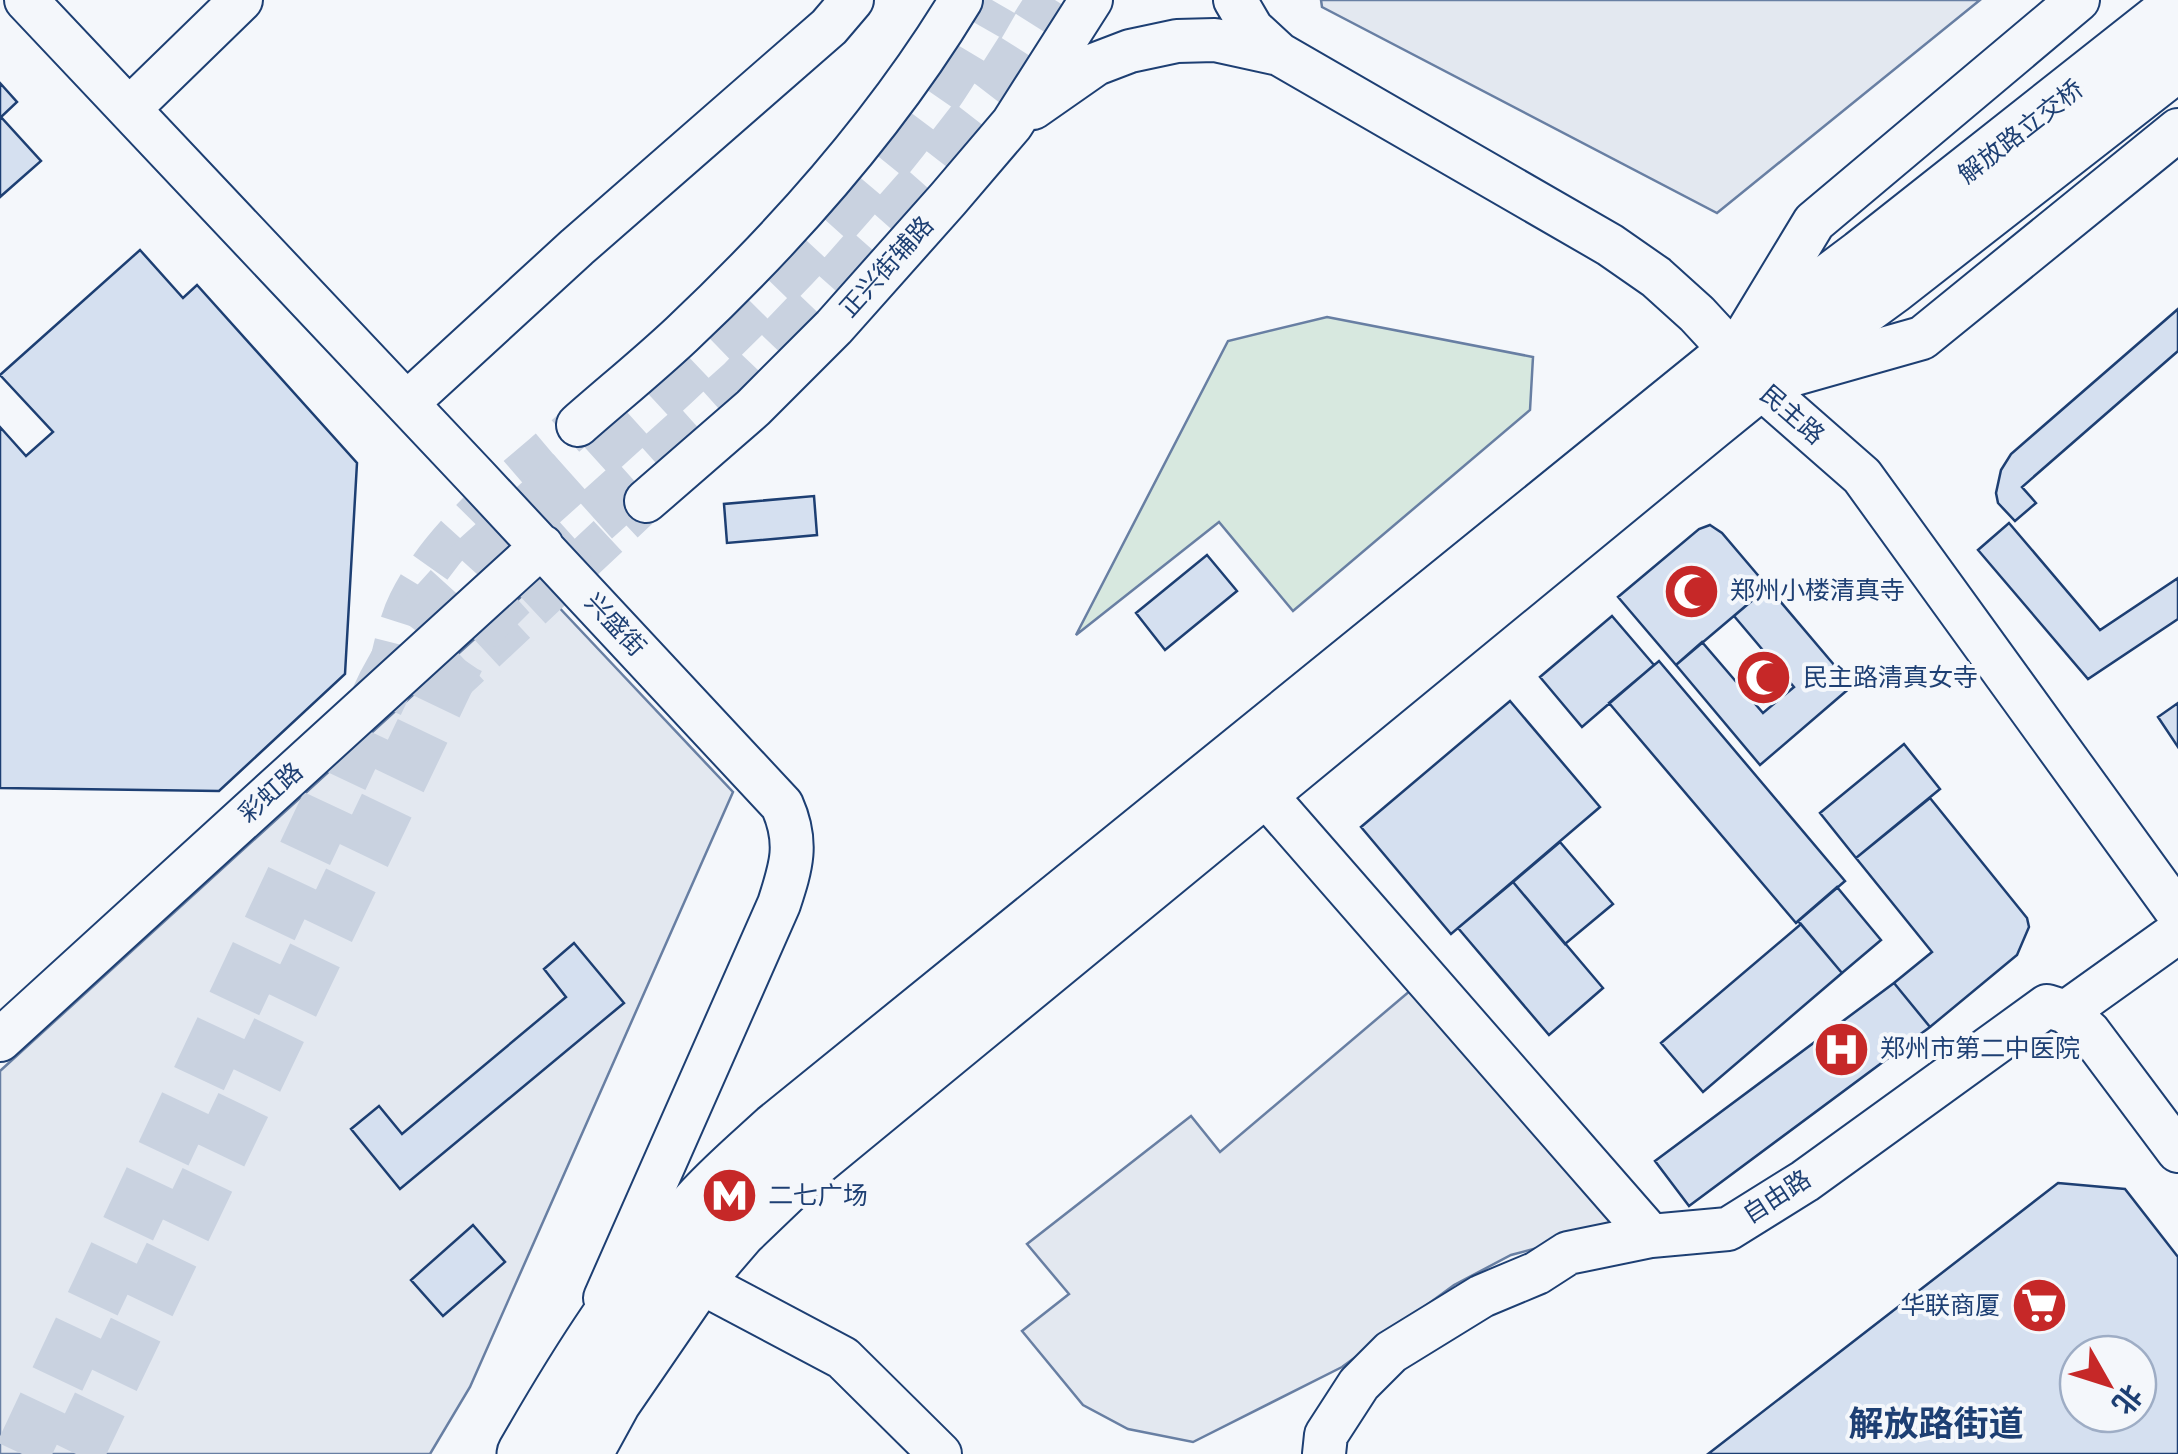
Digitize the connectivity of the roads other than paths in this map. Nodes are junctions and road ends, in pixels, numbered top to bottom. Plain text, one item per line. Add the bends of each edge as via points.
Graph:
1 (26, 0) edge
2 (241, 0) edge
3 (852, 0) edge
4 (961, 0) edge
5 (1091, 0) edge
6 (1234, 0) edge
7 (2078, 0) edge
8 (2178, 8) edge
9 (1279, 54) junction
10 (2178, 62) edge
11 (129, 109) junction
12 (1012, 124) junction
13 (2178, 130) edge
14 (1877, 272) junction
15 (1746, 369) junction
16 (406, 403) junction
17 (578, 425) tunnel mouth
18 (646, 501) tunnel mouth
19 (542, 546) junction
20 (1262, 791) junction
21 (2178, 914) edge
22 (2178, 932) edge
23 (2066, 1012) junction
24 (0, 1040) edge
25 (2178, 1151) edge
26 (1651, 1236) junction
27 (696, 1280) junction
28 (572, 1371) junction
29 (525, 1454) edge
30 (584, 1454) edge
31 (940, 1454) edge
32 (1324, 1454) edge

1 - 11 street, 兴盛街
2 - 11 street
3 - 16 street
4 - 17 street via 898,96 778,238
5 - 12 street, 正兴街辅路
6 - 9 street via 1252,30
7 - 15 street via 1814,222
8 - 14 main road, 解放路立交桥
9 - 12 street via 1215,40 1130,52 1096,64
9 - 15 street, 民主路 via 1610,245 1670,289
10 - 14 main road, 解放路立交桥
11 - 16 street, 兴盛街
12 - 18 street, 正兴街辅路 via 834,326
13 - 15 street via 1922,338
14 - 15 main road
15 - 20 main road
15 - 21 street, 民主路 via 1862,476
15 - 28 main road via 777,1130 702,1200
16 - 19 street, 兴盛街
19 - 24 street, 彩虹路
19 - 28 street, 兴盛街 via 765,784 791,824 793,846 779,904
20 - 26 street
20 - 27 main road via 811,1161
22 - 23 street, 自由路
23 - 25 street via 2089,1032
23 - 26 street, 自由路 via 2047,1006 1728,1228
26 - 32 street, 自由路 via 1568,1253 1391,1352 1359,1384 1326,1435
27 - 30 main road
27 - 31 street via 843,1358
28 - 29 main road

